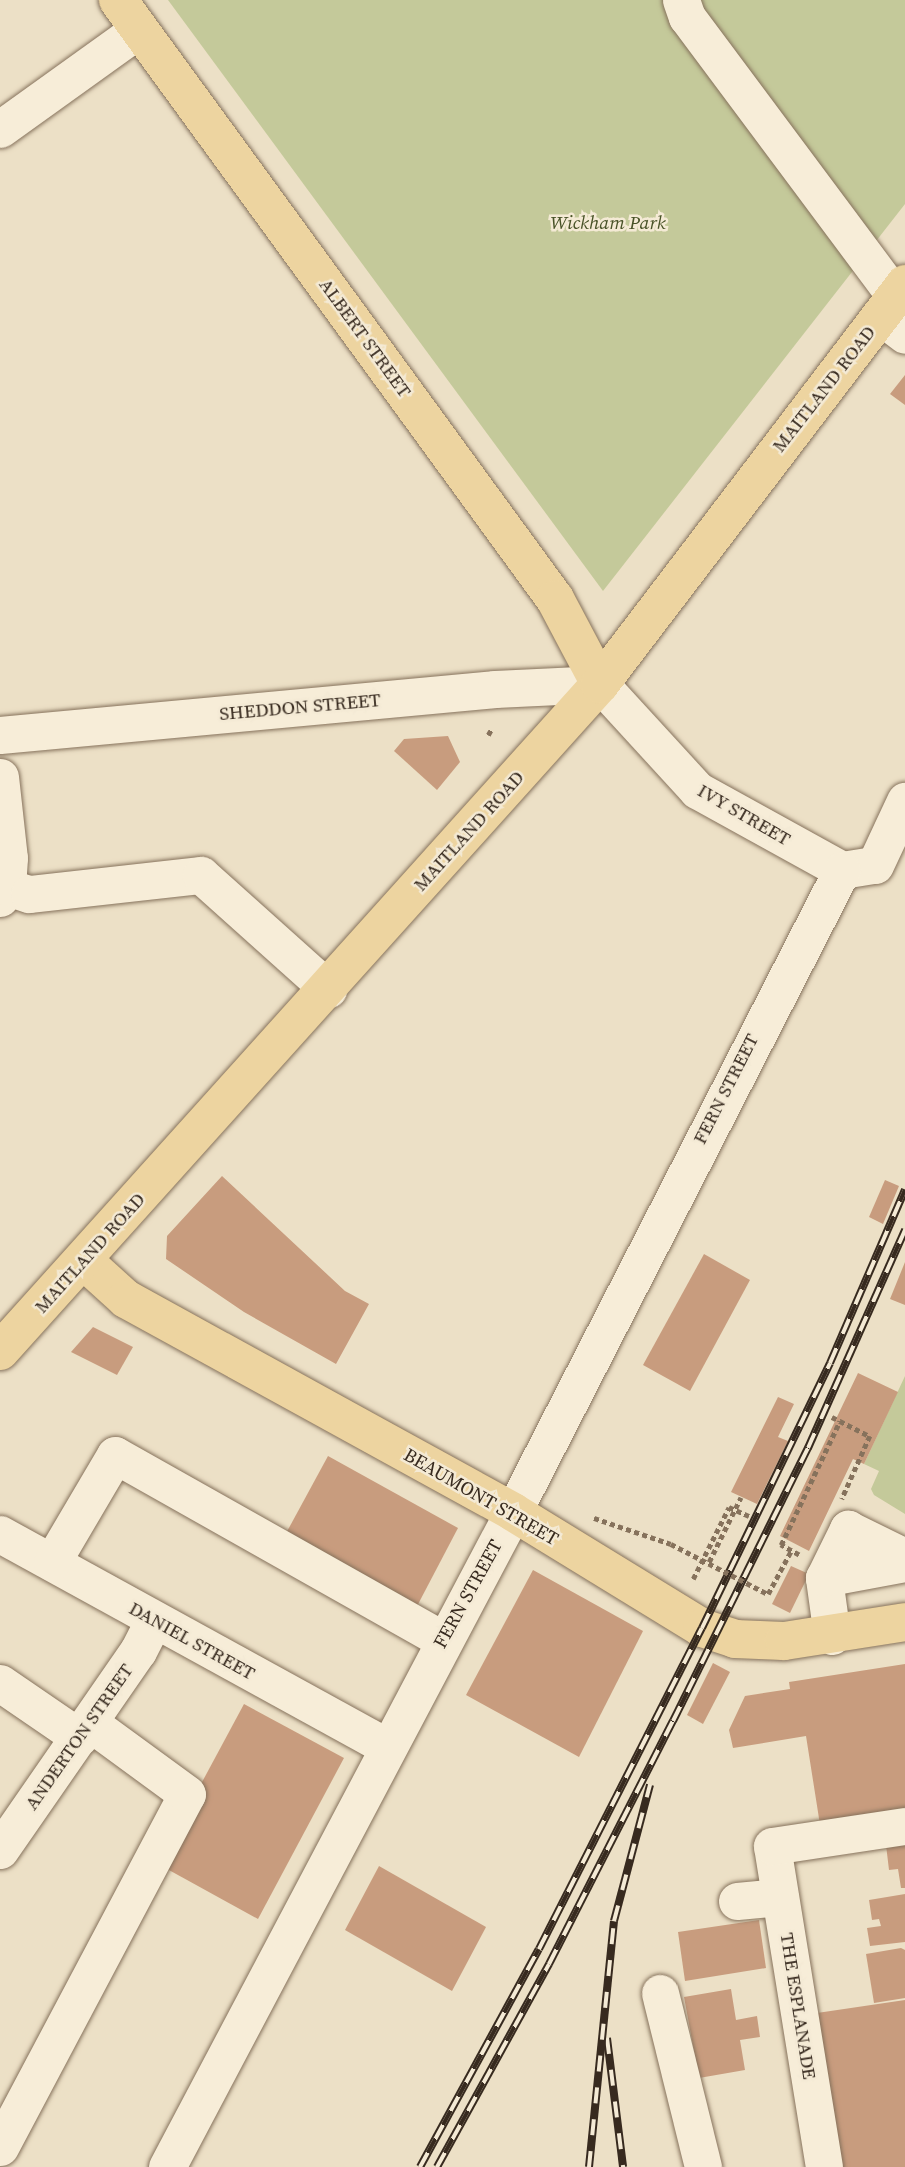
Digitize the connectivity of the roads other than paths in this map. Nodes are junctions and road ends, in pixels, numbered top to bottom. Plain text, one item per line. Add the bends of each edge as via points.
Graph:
1 (681, 0) edge
2 (129, 15) edge
3 (0, 129) edge
4 (896, 308) edge
5 (600, 684) junction
6 (0, 735) edge
7 (0, 777) edge
8 (905, 802) edge
9 (842, 870) junction
10 (4, 892) edge
11 (328, 989) junction
12 (83, 1260) junction
13 (0, 1351) edge
14 (513, 1512) junction
15 (0, 1534) edge
16 (905, 1557) edge
17 (52, 1562) junction
18 (905, 1563) edge
19 (824, 1578) junction
20 (153, 1621) junction
21 (905, 1622) edge
22 (832, 1636) junction
23 (443, 1640) junction
24 (0, 1683) edge
25 (85, 1730) junction
26 (385, 1746) junction
27 (905, 1826) edge
28 (0, 1850) edge
29 (780, 1897) junction
30 (737, 1901) dead end
31 (660, 1993) dead end
32 (0, 2147) edge
33 (167, 2167) edge
34 (703, 2167) edge
35 (824, 2167) edge

1 - 4 street via 687,18
2 - 3 street
2 - 5 main road, ALBERT STREET via 555,599
4 - 5 main road, MAITLAND ROAD
5 - 6 street, SHEDDON STREET via 495,689
5 - 9 street, IVY STREET via 697,790
5 - 11 main road, MAITLAND ROAD
7 - 10 street
8 - 9 street via 876,865
9 - 14 street, FERN STREET
10 - 11 street via 29,894 201,875
11 - 12 main road, MAITLAND ROAD
12 - 13 main road, MAITLAND ROAD
12 - 14 main road, BEAUMONT STREET via 126,1299
14 - 22 main road, BEAUMONT STREET via 673,1614 716,1634 760,1641
14 - 23 street, FERN STREET
15 - 17 street, DANIEL STREET
16 - 19 street via 848,1529
17 - 20 street, DANIEL STREET
17 - 23 street via 115,1455
18 - 19 street
19 - 22 street
20 - 25 street, ANDERTON STREET
20 - 26 street, DANIEL STREET
21 - 22 main road, BEAUMONT STREET
23 - 26 street, FERN STREET
24 - 25 street
25 - 28 street, ANDERTON STREET
25 - 32 street via 187,1794
26 - 33 street, FERN STREET
27 - 29 street, THE ESPLANADE via 772,1846
29 - 30 street
29 - 35 street, THE ESPLANADE
31 - 34 street

